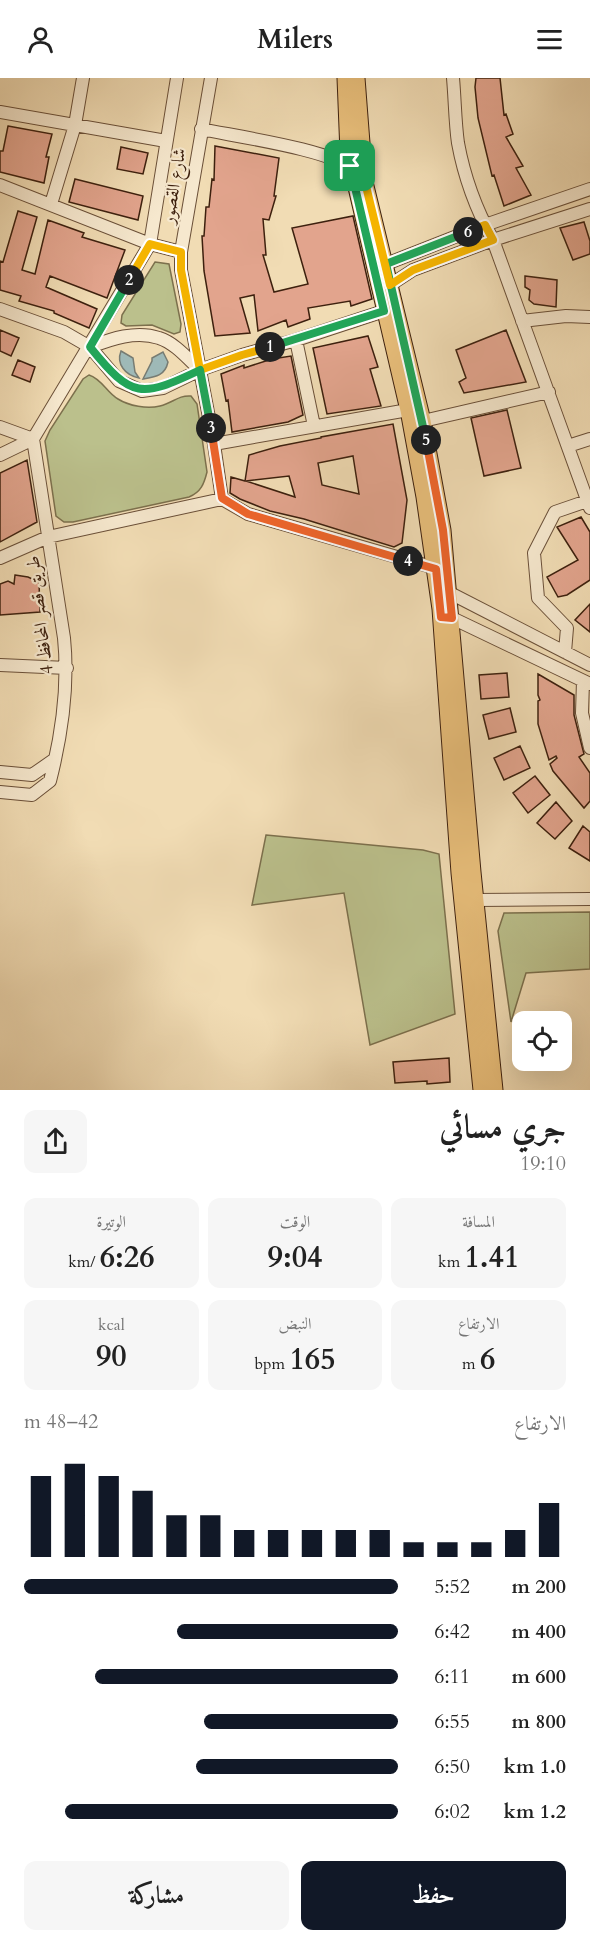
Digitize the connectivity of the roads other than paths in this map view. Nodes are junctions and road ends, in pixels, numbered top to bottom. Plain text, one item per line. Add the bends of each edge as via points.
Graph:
1 (83, 78) edge
2 (177, 78) edge
3 (211, 78) edge
4 (345, 78) edge
5 (357, 78) edge
6 (453, 78) edge
7 (0, 112) edge
8 (75, 125) junction
9 (201, 129) junction
10 (165, 141) junction
11 (350, 166) junction
12 (365, 182) junction
13 (0, 185) edge
14 (590, 189) edge
15 (51, 204) junction
16 (590, 209) edge
17 (485, 225) junction
18 (493, 240) junction
19 (150, 244) junction
20 (181, 252) junction
21 (386, 264) junction
22 (384, 282) junction
23 (0, 309) edge
24 (384, 311) junction
25 (590, 317) edge
26 (522, 321) junction
27 (296, 340) junction
28 (90, 347) junction
29 (200, 370) junction
30 (549, 392) junction
31 (408, 410) junction
32 (423, 421) junction
33 (314, 426) junction
34 (0, 427) edge
35 (33, 439) junction
36 (590, 439) edge
37 (214, 444) junction
38 (568, 446) junction
39 (0, 455) edge
40 (222, 498) junction
41 (589, 504) edge
42 (48, 537) junction
43 (0, 558) edge
44 (441, 570) junction
45 (444, 592) junction
46 (446, 618) junction
47 (565, 652) junction
48 (0, 665) edge
49 (590, 665) edge
50 (67, 668) junction
51 (586, 683) edge
52 (590, 748) edge
53 (55, 759) junction
54 (0, 772) edge
55 (0, 792) edge
56 (590, 899) edge
57 (475, 900) junction
58 (481, 1090) edge
59 (495, 1090) edge

1 - 8 street
2 - 10 street, شارع القصور
3 - 9 street, شارع القصور
4 - 11 main road
5 - 12 main road
6 - 17 street via 462,162
7 - 8 street
8 - 10 street
8 - 15 street
9 - 11 street via 323,154
9 - 20 street, شارع القصور
10 - 19 street, شارع القصور
11 - 12 street
11 - 22 main road
12 - 21 main road
13 - 15 street
14 - 17 street
15 - 19 street
16 - 18 street
17 - 18 street
17 - 21 street
18 - 22 street
18 - 26 street
19 - 20 street
19 - 28 street
20 - 29 street, شارع القصور
21 - 22 main road
22 - 24 main road
22 - 32 main road
23 - 28 street
24 - 27 street
24 - 31 main road
25 - 26 street
26 - 30 street
27 - 29 street
27 - 33 street
28 - 29 street via 116,337 159,338
28 - 29 street via 119,381 142,391 163,388
28 - 35 street
29 - 37 street, شارع القصور
30 - 32 street
30 - 38 street
31 - 33 street
31 - 44 main road
32 - 44 main road via 443,530
33 - 37 street
34 - 35 street
35 - 39 street
35 - 42 street, طريق قصر المحافظ 4
36 - 38 street
37 - 40 street, شارع القصور
38 - 41 street
40 - 42 street
40 - 44 street via 248,514
41 - 47 street via 555,512 534,553 538,598 567,628
42 - 43 street
42 - 50 street, طريق قصر المحافظ 4
44 - 45 main road
45 - 46 main road
45 - 47 street
46 - 51 street
46 - 57 main road
46 - 58 main road via 459,873
47 - 49 street
48 - 50 street
50 - 53 street, طريق قصر المحافظ 4 via 64,714
51 - 52 street via 582,713
53 - 54 street via 32,775
53 - 55 street, طريق قصر المحافظ 4 via 50,782 38,793 25,796
56 - 57 street
57 - 59 main road

